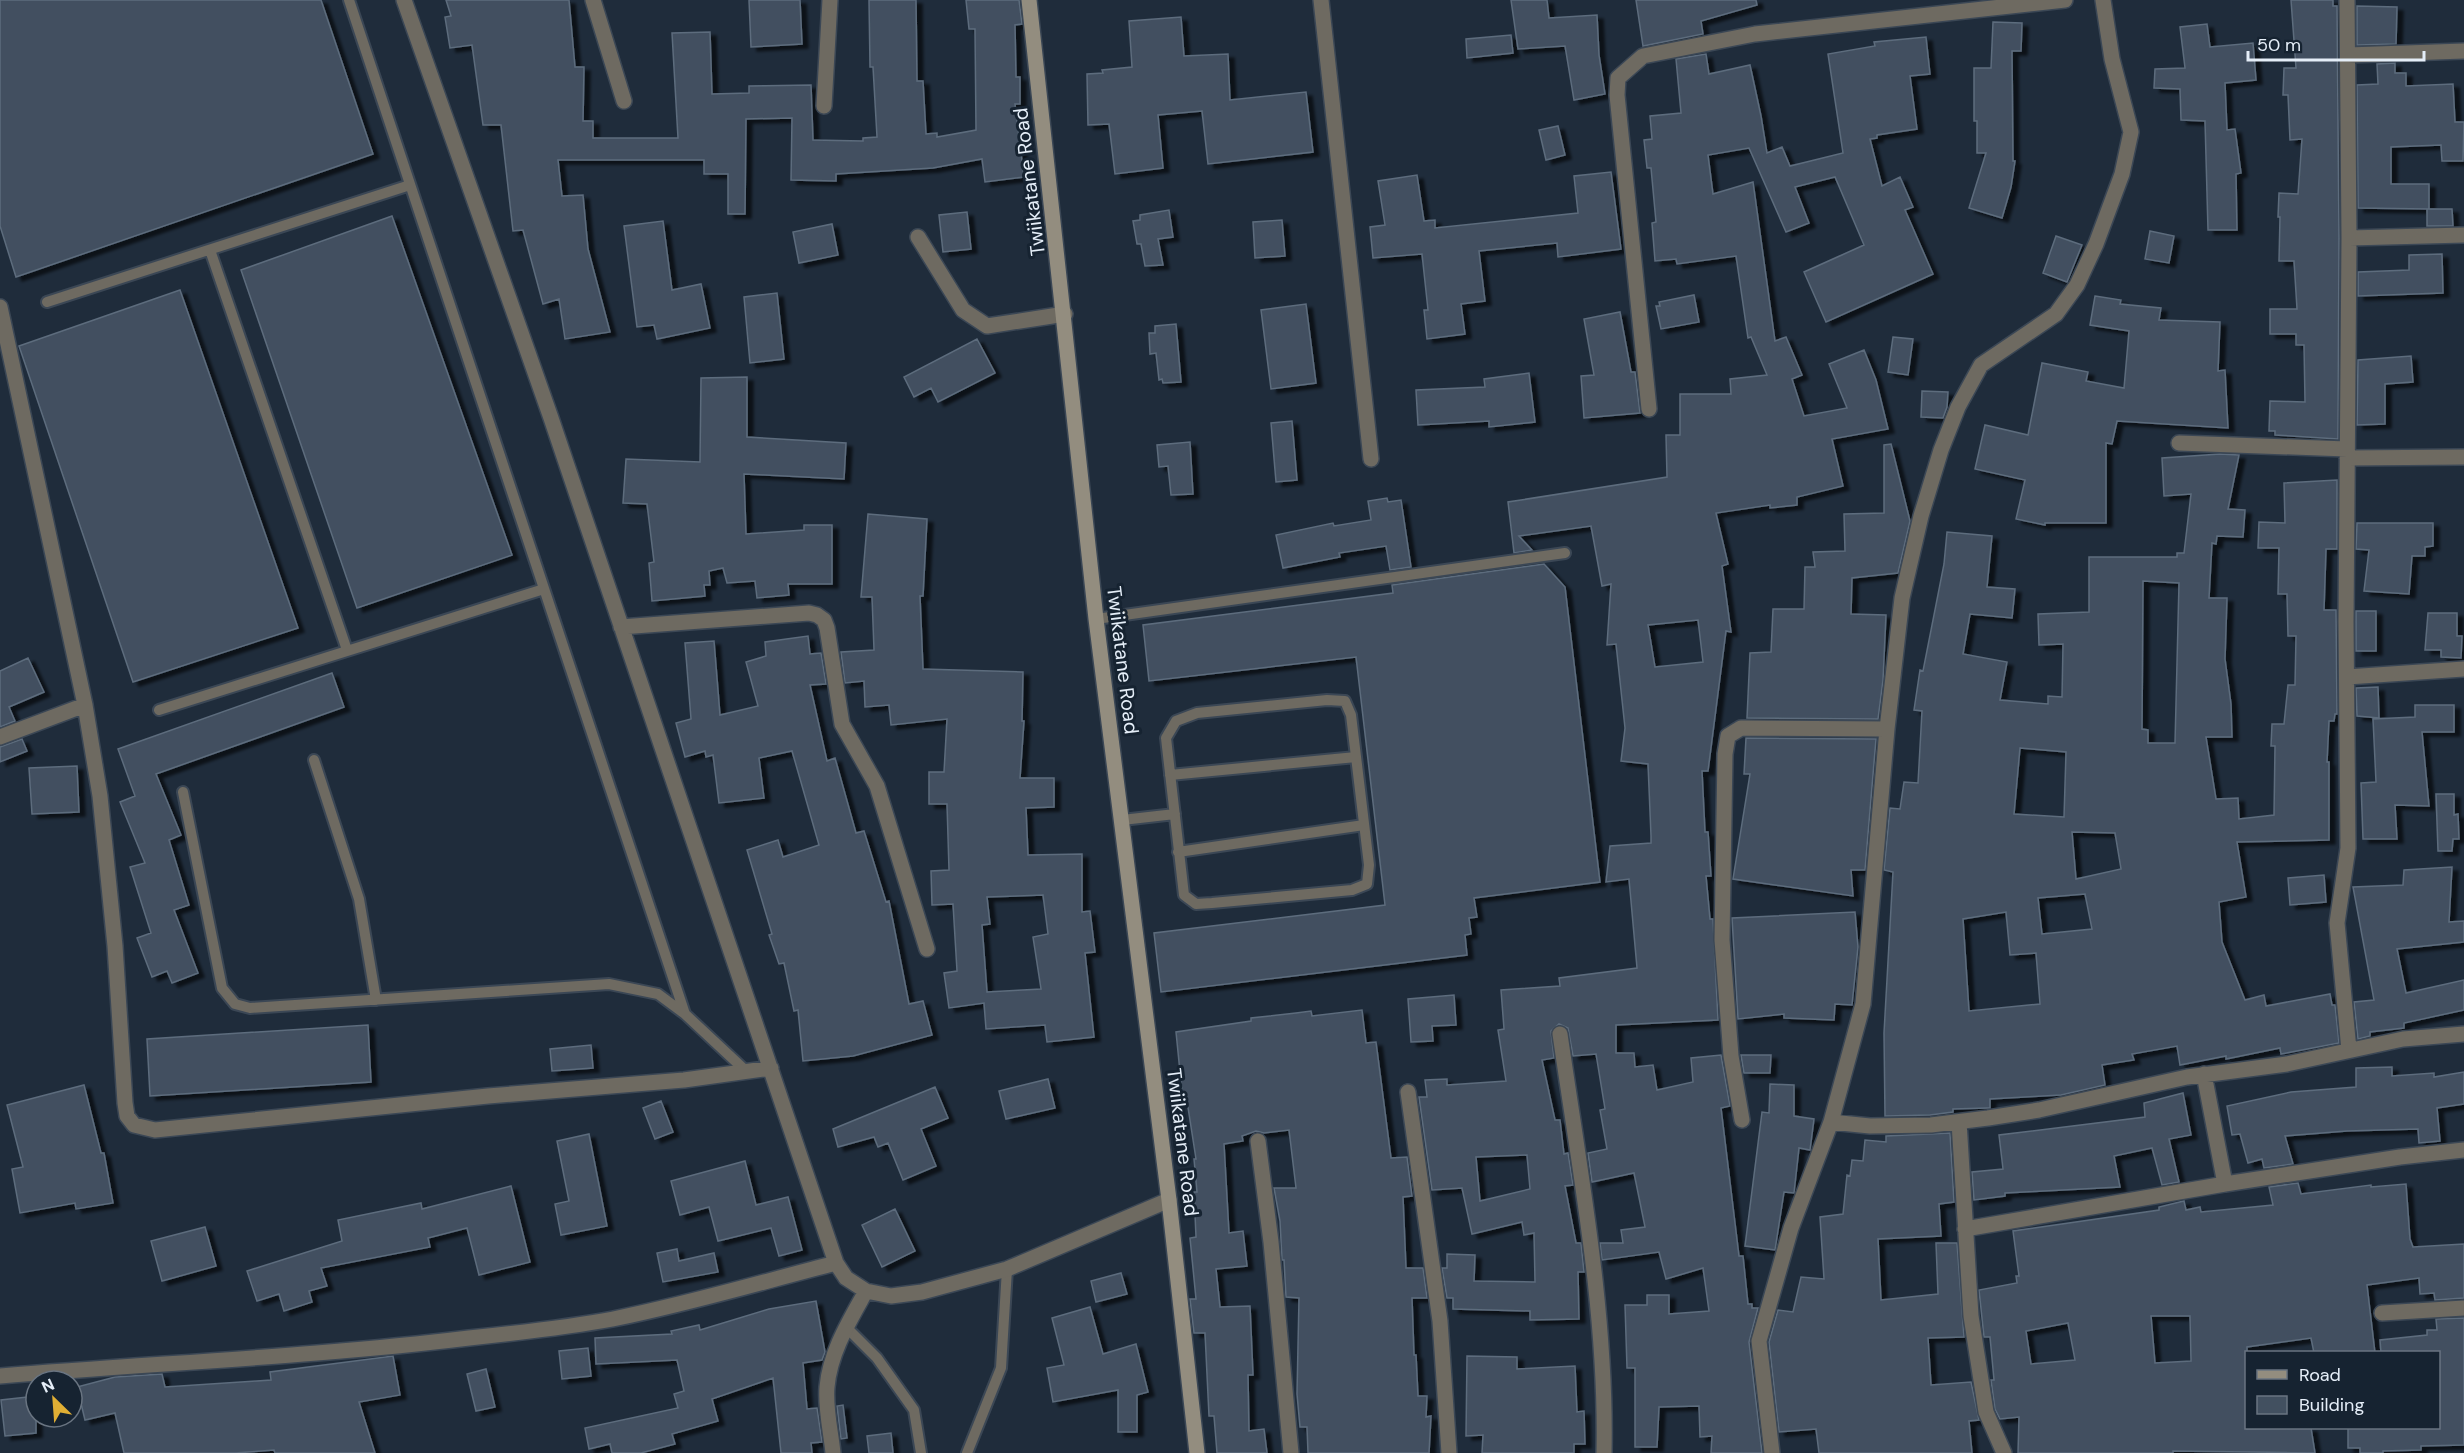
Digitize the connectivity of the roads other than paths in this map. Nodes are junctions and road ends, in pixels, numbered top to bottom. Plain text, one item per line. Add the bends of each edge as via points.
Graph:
1 (349, 0) edge
2 (404, 0) edge
3 (593, 0) edge
4 (830, 0) edge
5 (1029, 0) edge
6 (1321, 0) edge
7 (2065, 0) edge
8 (2103, 0) edge
9 (2347, 0) edge
10 (2464, 51) edge
11 (2348, 55) junction
12 (624, 101) dead end
13 (824, 106) dead end
14 (410, 185) junction
15 (2464, 235) edge
16 (918, 237) dead end
17 (2349, 238) junction
18 (210, 250) junction
19 (47, 302) dead end
20 (0, 307) edge
21 (1065, 314) junction
22 (1648, 409) dead end
23 (2179, 443) dead end
24 (2347, 454) junction
25 (2464, 457) edge
26 (1371, 459) dead end
27 (1565, 553) dead end
28 (544, 589) junction
29 (1096, 619) junction
30 (621, 627) junction
31 (347, 650) junction
32 (2464, 669) edge
33 (2347, 677) junction
34 (85, 705) junction
35 (159, 710) dead end
36 (1887, 729) junction
37 (0, 737) edge
38 (1356, 757) junction
39 (314, 760) dead end
40 (1170, 774) junction
41 (183, 792) dead end
42 (1175, 814) junction
43 (1122, 820) junction
44 (1364, 825) junction
45 (1178, 852) junction
46 (927, 949) dead end
47 (376, 1000) junction
48 (686, 1014) junction
49 (1560, 1034) dead end
50 (2464, 1034) edge
51 (2349, 1050) junction
52 (771, 1068) junction
53 (747, 1072) junction
54 (2204, 1074) junction
55 (1408, 1092) dead end
56 (1742, 1120) dead end
57 (1832, 1122) junction
58 (1959, 1122) junction
59 (1258, 1141) dead end
60 (2464, 1150) edge
61 (2225, 1184) junction
62 (1169, 1200) junction
63 (1965, 1228) junction
64 (837, 1263) junction
65 (1007, 1269) junction
66 (866, 1291) junction
67 (2464, 1308) edge
68 (2382, 1313) dead end
69 (846, 1327) junction
70 (0, 1376) edge
71 (833, 1453) edge
72 (921, 1453) edge
73 (967, 1453) edge
74 (1197, 1453) edge
75 (1291, 1453) edge
76 (1449, 1453) edge
77 (1604, 1453) edge
78 (1772, 1453) edge
79 (2004, 1453) edge

1 - 14 lane
2 - 30 street
3 - 12 street
4 - 13 street
5 - 21 main road, Twiikatane Road
6 - 26 street
7 - 22 street via 1755,34 1643,56 1618,78
8 - 36 street via 2112,59 2131,132 2122,174 2096,244 2056,314 1981,365 1958,407 1921,516 1902,598
9 - 11 street
10 - 11 street
11 - 17 street
14 - 18 lane
14 - 28 lane
15 - 17 street
16 - 21 street via 963,310 987,326
17 - 24 street
18 - 19 lane
18 - 31 lane
20 - 34 street
21 - 29 main road, Twiikatane Road
23 - 24 street
24 - 25 street
24 - 33 street
27 - 29 lane
28 - 31 lane
28 - 48 lane
29 - 43 main road, Twiikatane Road
30 - 46 street via 809,613 824,620 842,724 877,786
30 - 52 street
31 - 35 lane
32 - 33 street
33 - 51 street via 2348,848 2337,923
34 - 37 street
34 - 53 street via 100,796 114,934 125,1103 127,1116 134,1125 155,1130
36 - 56 street via 1741,728 1728,736 1722,940 1731,1056
36 - 57 street via 1863,1004
38 - 40 lane
38 - 40 lane via 1351,715 1345,701 1316,702 1197,713 1176,721 1166,738
38 - 44 lane
39 - 47 lane via 359,899
40 - 42 lane
41 - 47 lane via 222,988 235,1004 250,1008
42 - 43 lane
42 - 45 lane
43 - 62 main road, Twiikatane Road
44 - 45 lane
44 - 45 lane via 1367,884 1352,890 1196,904 1184,895
47 - 48 lane via 609,984 658,994
48 - 53 lane
49 - 77 street via 1599,1310
50 - 51 street via 2403,1039
51 - 54 street via 2287,1064
52 - 53 street
52 - 64 street
54 - 58 street via 2038,1110
54 - 61 street
55 - 76 street via 1439,1310
57 - 58 street via 1870,1126
57 - 78 street via 1791,1228 1761,1328 1759,1352
58 - 63 street
59 - 75 street
60 - 61 street
61 - 63 street
62 - 65 street
62 - 74 main road, Twiikatane Road
63 - 79 street via 1971,1316 1986,1412
64 - 66 street via 846,1278
64 - 70 street via 633,1314 517,1333 356,1351
65 - 66 street via 922,1292 891,1296
65 - 73 lane via 1001,1368
66 - 69 street
67 - 68 street
69 - 71 street via 827,1387
69 - 72 lane via 877,1358 914,1410

